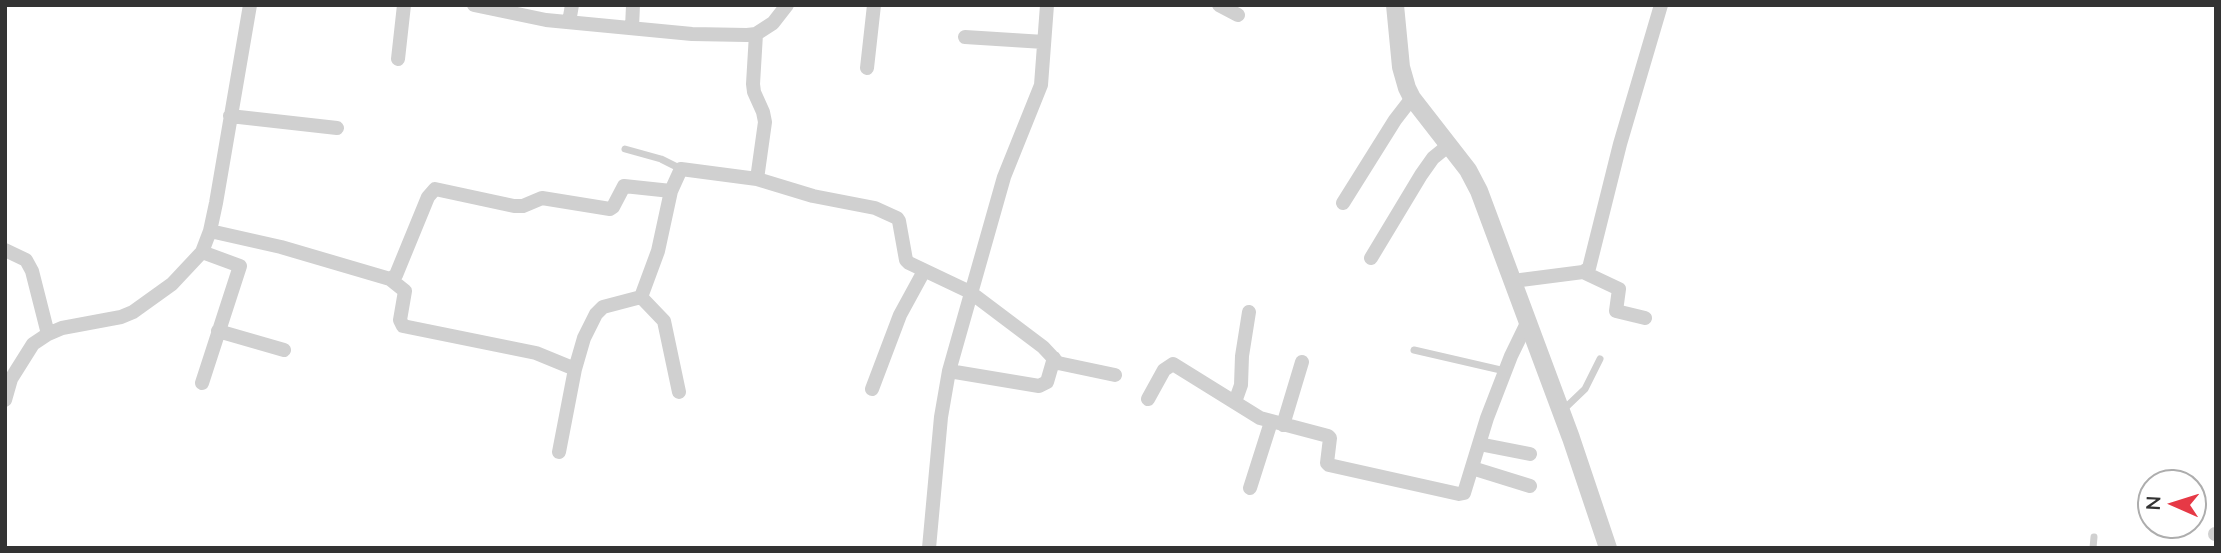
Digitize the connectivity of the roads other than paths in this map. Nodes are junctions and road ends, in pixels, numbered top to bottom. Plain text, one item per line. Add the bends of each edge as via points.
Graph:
1 (250, 5) edge
2 (404, 5) edge
3 (474, 5) edge
4 (572, 5) edge
5 (633, 5) edge
6 (786, 5) edge
7 (874, 5) edge
8 (1047, 5) edge
9 (1219, 5) edge
10 (1395, 5) edge
11 (1661, 5) edge
12 (1238, 15) dead end
13 (569, 22) junction
14 (632, 29) junction
15 (756, 34) junction
16 (965, 37) dead end
17 (1044, 42) junction
18 (398, 59) dead end
19 (867, 68) dead end
20 (1412, 99) junction
21 (230, 116) junction
22 (337, 128) dead end
23 (1449, 145) junction
24 (625, 149) dead end
25 (681, 169) junction
26 (757, 179) junction
27 (671, 191) junction
28 (1343, 203) dead end
29 (210, 230) junction
30 (5, 250) edge
31 (202, 252) junction
32 (1371, 258) dead end
33 (924, 271) junction
34 (1583, 272) junction
35 (390, 279) junction
36 (1513, 281) junction
37 (970, 292) junction
38 (641, 297) junction
39 (1249, 312) dead end
40 (1645, 318) dead end
41 (1528, 321) junction
42 (218, 331) junction
43 (48, 334) junction
44 (284, 350) dead end
45 (1414, 350) dead end
46 (1054, 358) junction
47 (1600, 359) dead end
48 (1302, 362) dead end
49 (575, 369) junction
50 (949, 371) junction
51 (1505, 371) junction
52 (1115, 375) dead end
53 (8, 379) edge
54 (202, 383) dead end
55 (872, 389) dead end
56 (679, 392) dead end
57 (1148, 399) dead end
58 (5, 400) edge
59 (1235, 402) junction
60 (1561, 412) junction
61 (1277, 423) junction
62 (1479, 444) junction
63 (559, 452) dead end
64 (1530, 454) dead end
65 (1472, 468) junction
66 (1530, 486) dead end
67 (1250, 488) dead end
68 (2094, 537) dead end
69 (929, 548) edge
70 (1608, 548) edge
71 (2094, 548) edge

1 - 21 street
2 - 18 street
3 - 13 street
4 - 13 street
5 - 14 street
6 - 15 street via 774,23
7 - 19 street
8 - 17 street
9 - 12 street
10 - 20 street via 1401,67
11 - 34 street via 1620,144 1592,262
13 - 14 street
14 - 15 street
15 - 26 street via 753,84 765,122
16 - 17 street
17 - 37 street via 1038,96 1004,177
20 - 23 street
20 - 28 street
21 - 22 street
21 - 29 street
23 - 32 street via 1421,175
23 - 36 street via 1479,191
24 - 25 lane
25 - 26 street
25 - 27 street
26 - 33 street via 875,208 897,218 906,260
27 - 35 street via 627,185 610,209 542,198 514,206 435,189 396,275
27 - 38 street via 658,251
29 - 31 street
29 - 35 street
30 - 43 street via 26,260 32,271
31 - 42 street via 240,266
31 - 43 street via 172,284 133,312
33 - 37 street
33 - 55 street via 900,315
34 - 36 street
34 - 40 street via 1619,289 1615,310
35 - 49 street via 405,291 403,326 536,353
36 - 41 street
37 - 46 street
37 - 50 street
38 - 49 street via 612,303 596,314
38 - 56 street via 664,321
39 - 59 street
41 - 51 street
41 - 60 street
42 - 44 street
42 - 54 street
43 - 53 street via 33,344
45 - 51 lane
46 - 50 street via 1047,382 1039,386
46 - 52 street via 1058,363
47 - 60 lane via 1585,388
48 - 61 street
49 - 63 street
50 - 69 street
51 - 62 street
53 - 58 street
57 - 59 street via 1172,364
59 - 61 street
60 - 70 street
61 - 65 street via 1328,436 1329,465 1455,494 1464,493
61 - 67 street
62 - 64 street
62 - 65 street
65 - 66 street
68 - 71 lane

